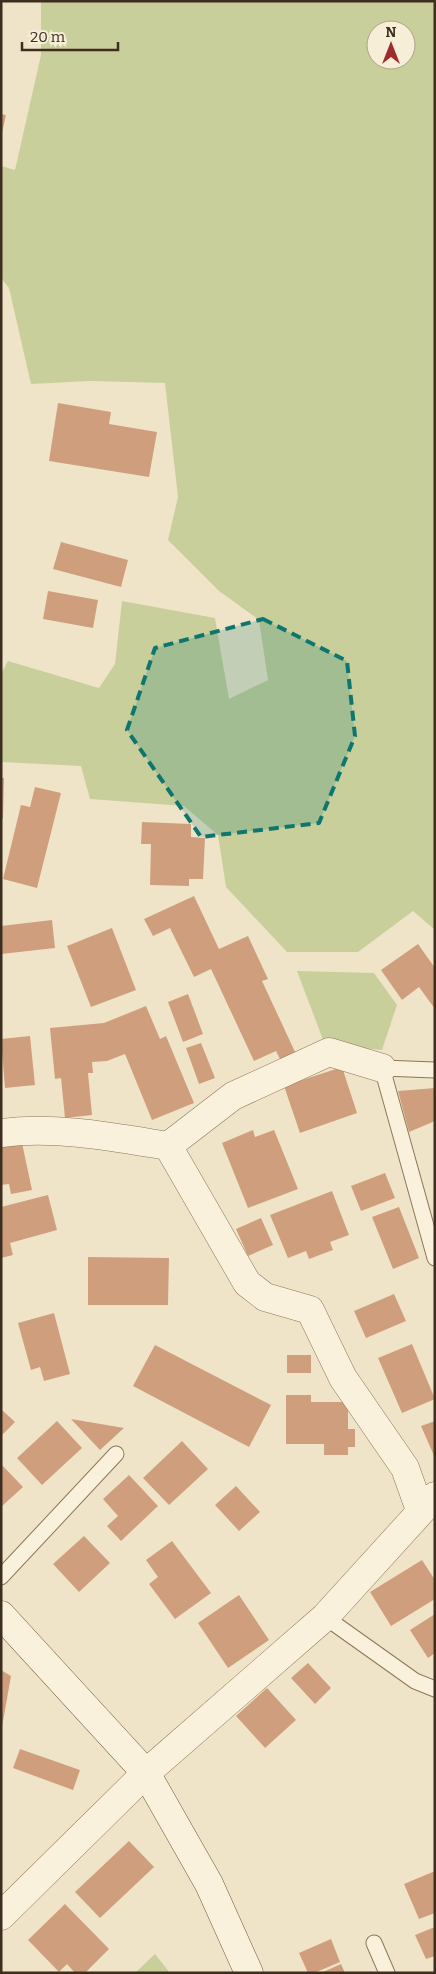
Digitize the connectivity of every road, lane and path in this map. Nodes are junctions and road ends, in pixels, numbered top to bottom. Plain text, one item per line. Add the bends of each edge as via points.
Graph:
1 (382, 1068) junction
2 (435, 1070) edge
3 (1, 1133) edge
4 (168, 1146) junction
5 (435, 1258) edge
6 (116, 1454) dead end
7 (428, 1503) edge
8 (1, 1577) edge
9 (1, 1615) edge
10 (325, 1616) junction
11 (435, 1688) edge
12 (146, 1772) junction
13 (1, 1916) edge
14 (374, 1944) dead end
15 (249, 1973) edge
16 (387, 1973) edge

1 - 2 lane
1 - 4 street via 329,1052 233,1096
1 - 5 lane
3 - 4 street via 51,1131
4 - 7 street via 247,1283 266,1297 310,1310 343,1378
6 - 8 lane
7 - 10 street
9 - 12 street
10 - 11 lane via 415,1681
10 - 12 street
12 - 13 street
12 - 15 street via 209,1884
14 - 16 lane

